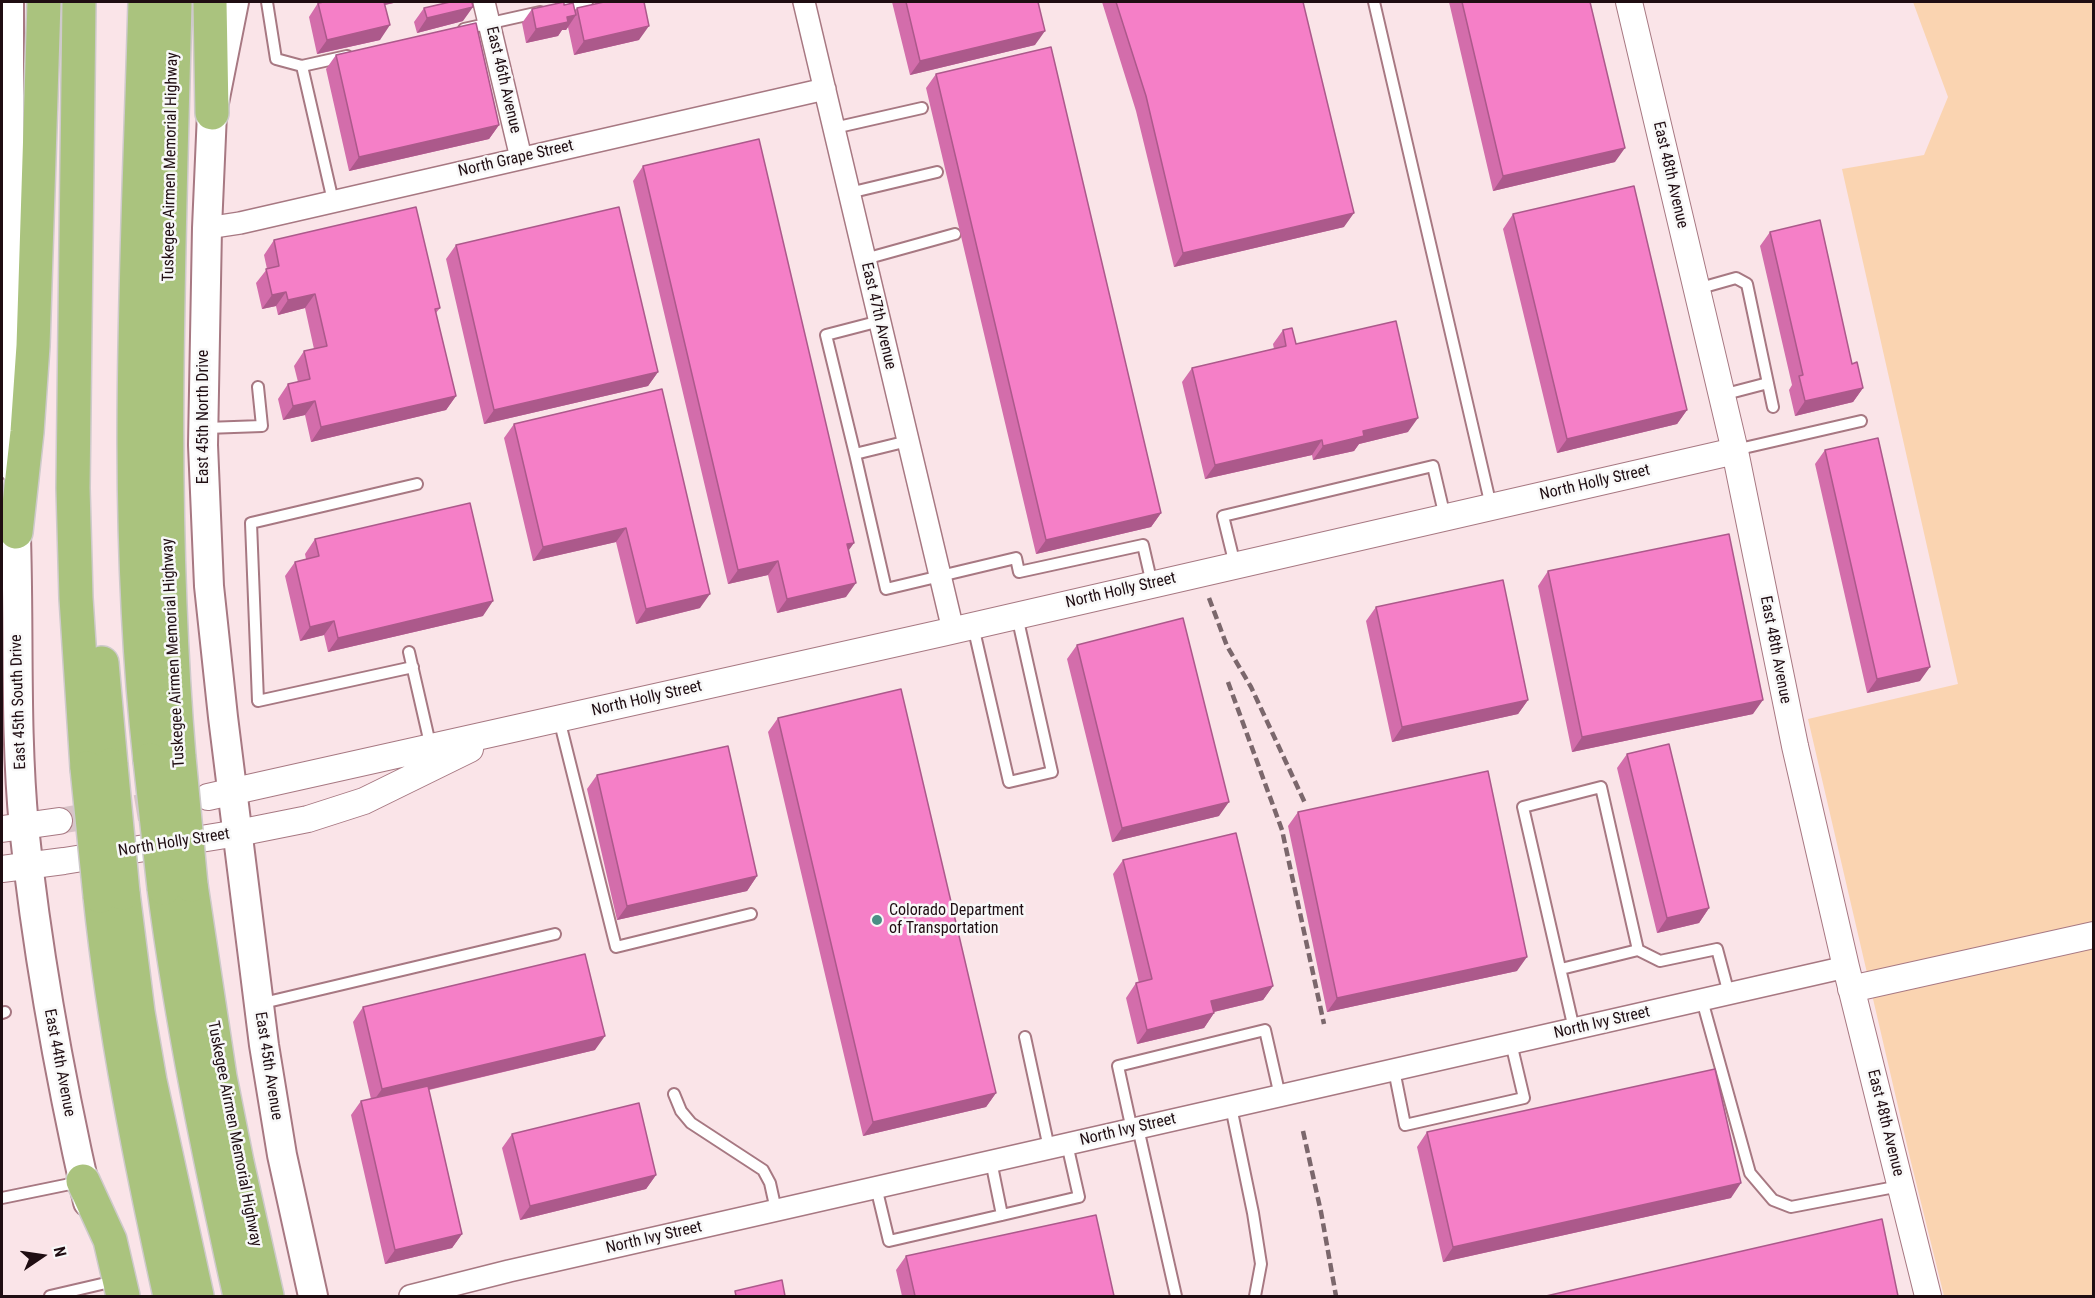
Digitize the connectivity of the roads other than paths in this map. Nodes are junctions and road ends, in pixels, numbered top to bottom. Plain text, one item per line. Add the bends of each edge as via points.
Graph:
1 (9, 2) edge
2 (44, 2) edge
3 (79, 2) edge
4 (101, 2) edge
5 (145, 2) edge
6 (160, 2) edge
7 (175, 2) edge
8 (210, 2) edge
9 (234, 2) edge
10 (267, 2) edge
11 (484, 2) edge
12 (587, 2) edge
13 (804, 2) edge
14 (1374, 2) edge
15 (1629, 2) edge
16 (489, 24) junction
17 (456, 31) edge
18 (357, 53) edge
19 (302, 66) junction
20 (825, 89) junction
21 (921, 108) dead end
22 (212, 112) junction
23 (834, 128) junction
24 (521, 158) junction
25 (937, 172) dead end
26 (849, 193) junction
27 (333, 201) junction
28 (207, 228) junction
29 (955, 234) dead end
30 (865, 259) junction
31 (6, 283) edge
32 (1697, 290) junction
33 (880, 321) junction
34 (167, 337) junction
35 (1768, 382) junction
36 (258, 387) dead end
37 (1721, 395) junction
38 (1773, 407) dead end
39 (1861, 422) dead end
40 (203, 428) junction
41 (908, 441) junction
42 (1735, 450) junction
43 (855, 454) junction
44 (417, 484) dead end
45 (1491, 507) junction
46 (1445, 517) junction
47 (16, 532) junction
48 (1235, 565) junction
49 (940, 576) junction
50 (1152, 584) junction
51 (1017, 616) junction
52 (963, 628) junction
53 (409, 652) dead end
54 (413, 667) junction
55 (559, 719) junction
56 (508, 731) junction
57 (431, 748) junction
58 (165, 759) junction
59 (99, 766) junction
60 (220, 794) junction
61 (59, 821) tunnel mouth
62 (13, 828) edge
63 (238, 833) junction
64 (15, 867) edge
65 (178, 886) junction
66 (112, 894) junction
67 (751, 914) dead end
68 (555, 934) dead end
69 (2094, 935) edge
70 (1638, 950) junction
71 (1561, 969) junction
72 (1849, 978) junction
73 (1729, 994) junction
74 (1702, 1000) junction
75 (258, 1004) junction
76 (1574, 1029) junction
77 (1025, 1037) dead end
78 (1511, 1043) junction
79 (1394, 1070) junction
80 (220, 1077) junction
81 (674, 1094) dead end
82 (1280, 1096) junction
83 (1231, 1107) junction
84 (1135, 1129) junction
85 (1058, 1146) junction
86 (991, 1161) junction
87 (83, 1181) junction
88 (1900, 1186) junction
89 (876, 1187) junction
90 (2, 1198) edge
91 (776, 1210) junction
92 (1002, 1215) junction
93 (112, 1292) edge
94 (50, 1296) edge
95 (170, 1296) edge
96 (197, 1296) edge
97 (240, 1296) edge
98 (251, 1296) edge
99 (267, 1296) edge
100 (314, 1296) edge
101 (410, 1296) edge
102 (1176, 1296) edge
103 (1255, 1296) edge
104 (1928, 1296) edge

1 - 31 main road, East 45th South Drive
2 - 47 highway via 33,346
3 - 59 highway via 73,488 76,598
4 - 59 highway via 87,605
5 - 58 highway via 134,404 135,566 144,706
6 - 34 highway
7 - 34 highway, Tuskegee Airmen Memorial Highway
8 - 22 highway
9 - 22 main road, East 45th North Drive
10 - 19 lane via 276,59
11 - 16 street, East 46th Avenue
12 - 16 lane
13 - 20 street, East 47th Avenue
14 - 45 lane
15 - 32 street, East 48th Avenue
16 - 17 lane
16 - 24 street, East 46th Avenue
18 - 19 lane
19 - 27 lane
20 - 23 street, East 47th Avenue
20 - 24 street, North Grape Street
21 - 23 lane
22 - 28 main road, East 45th North Drive
23 - 26 street, East 47th Avenue
24 - 27 street, North Grape Street
25 - 26 lane
26 - 30 street, East 47th Avenue
27 - 28 street, North Grape Street
28 - 40 main road, East 45th North Drive
29 - 30 lane
30 - 33 street, East 47th Avenue
31 - 47 main road, East 45th South Drive
32 - 35 lane via 1736,278 1747,284
32 - 37 street, East 48th Avenue
33 - 41 street, East 47th Avenue
33 - 43 lane via 826,335
34 - 58 highway, Tuskegee Airmen Memorial Highway via 173,687
35 - 37 lane
35 - 38 lane
36 - 40 lane via 262,426
37 - 42 street, East 48th Avenue
39 - 42 lane
40 - 60 main road, East 45th North Drive via 209,586 223,717
41 - 43 lane
41 - 49 street, East 47th Avenue
42 - 45 street, North Holly Street
42 - 72 street, East 48th Avenue via 1784,697
43 - 49 lane via 886,589
44 - 54 lane via 251,523 258,700
45 - 46 street, North Holly Street
46 - 48 street, North Holly Street
46 - 48 lane via 1433,466 1223,516
47 - 62 main road, East 45th South Drive
48 - 50 street, North Holly Street
49 - 50 lane via 1016,558 1019,572 1143,545
49 - 52 street, East 47th Avenue
50 - 51 street, North Holly Street
51 - 52 street, North Holly Street
51 - 52 lane via 1052,772 1009,782
52 - 55 street, North Holly Street
53 - 54 lane
54 - 57 lane
55 - 56 street, North Holly Street
55 - 67 lane via 616,946
56 - 57 street, North Holly Street
56 - 63 street, North Holly Street via 347,808
57 - 60 street, North Holly Street
58 - 65 highway, Tuskegee Airmen Memorial Highway, bridge
59 - 66 highway, bridge
60 - 63 main road, East 45th North Drive
61 - 62 street
62 - 64 main road, East 44th Avenue
63 - 64 street, North Holly Street
63 - 75 main road, East 45th Avenue
64 - 87 main road, East 44th Avenue
65 - 80 highway, Tuskegee Airmen Memorial Highway
65 - 97 highway via 173,962
66 - 95 highway via 105,942 124,1071
66 - 96 highway
68 - 75 lane
69 - 72 street, North Ivy Street
70 - 71 lane
70 - 71 lane via 1601,788 1590,790 1523,807
70 - 73 lane via 1660,961 1717,949
71 - 76 lane
72 - 73 street, North Ivy Street
72 - 88 street, East 48th Avenue
73 - 74 street, North Ivy Street
74 - 76 street, North Ivy Street
74 - 88 lane via 1750,1173 1773,1200 1791,1206
75 - 100 main road, East 45th Avenue via 282,1155
76 - 78 street, North Ivy Street
77 - 85 lane
78 - 79 street, North Ivy Street
78 - 79 lane via 1524,1098 1405,1125
79 - 82 street, North Ivy Street
80 - 98 highway
80 - 99 highway, Tuskegee Airmen Memorial Highway
81 - 91 lane via 691,1123 763,1170
82 - 83 street, North Ivy Street
82 - 84 lane via 1265,1030 1118,1066
83 - 84 street, North Ivy Street
83 - 103 lane via 1261,1264
84 - 85 street, North Ivy Street
84 - 102 lane
85 - 86 street, North Ivy Street
85 - 92 lane via 1079,1197
86 - 89 street, North Ivy Street
86 - 92 lane
87 - 90 lane
87 - 93 highway via 110,1240
88 - 104 street, East 48th Avenue
89 - 91 street, North Ivy Street
89 - 92 lane via 889,1241
91 - 101 street, North Ivy Street
93 - 94 lane

